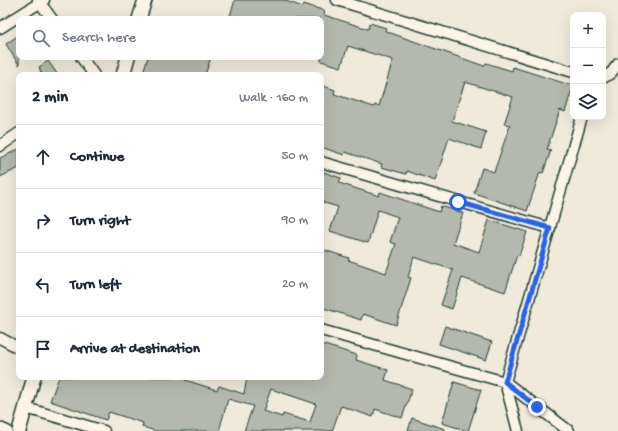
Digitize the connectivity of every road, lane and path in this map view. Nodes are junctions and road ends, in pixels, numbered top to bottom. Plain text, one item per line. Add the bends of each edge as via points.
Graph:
1 (145, 0) edge
2 (337, 0) edge
3 (41, 1) edge
4 (18, 16) edge
5 (50, 16) edge
6 (140, 16) edge
7 (16, 17) edge
8 (0, 28) edge
9 (83, 60) edge
10 (127, 60) edge
11 (618, 64) edge
12 (570, 71) edge
13 (92, 72) edge
14 (124, 72) edge
15 (606, 76) edge
16 (581, 120) edge
17 (16, 135) edge
18 (0, 146) edge
19 (324, 163) edge
20 (550, 228) junction
21 (324, 331) edge
22 (0, 338) edge
23 (16, 346) edge
24 (33, 380) edge
25 (505, 382) junction
26 (26, 408) junction
27 (0, 428) edge
28 (7, 431) edge
29 (19, 431) edge
30 (104, 431) edge
31 (518, 431) edge
32 (569, 431) edge

1 - 6 street
2 - 12 street
3 - 4 street
3 - 5 street
7 - 8 street
9 - 13 street
10 - 14 street
11 - 15 street
16 - 20 street
17 - 18 street
19 - 20 street
20 - 25 street
21 - 25 street
22 - 23 street
24 - 26 street
25 - 31 street
25 - 32 street
26 - 29 street
26 - 30 street
27 - 28 street

